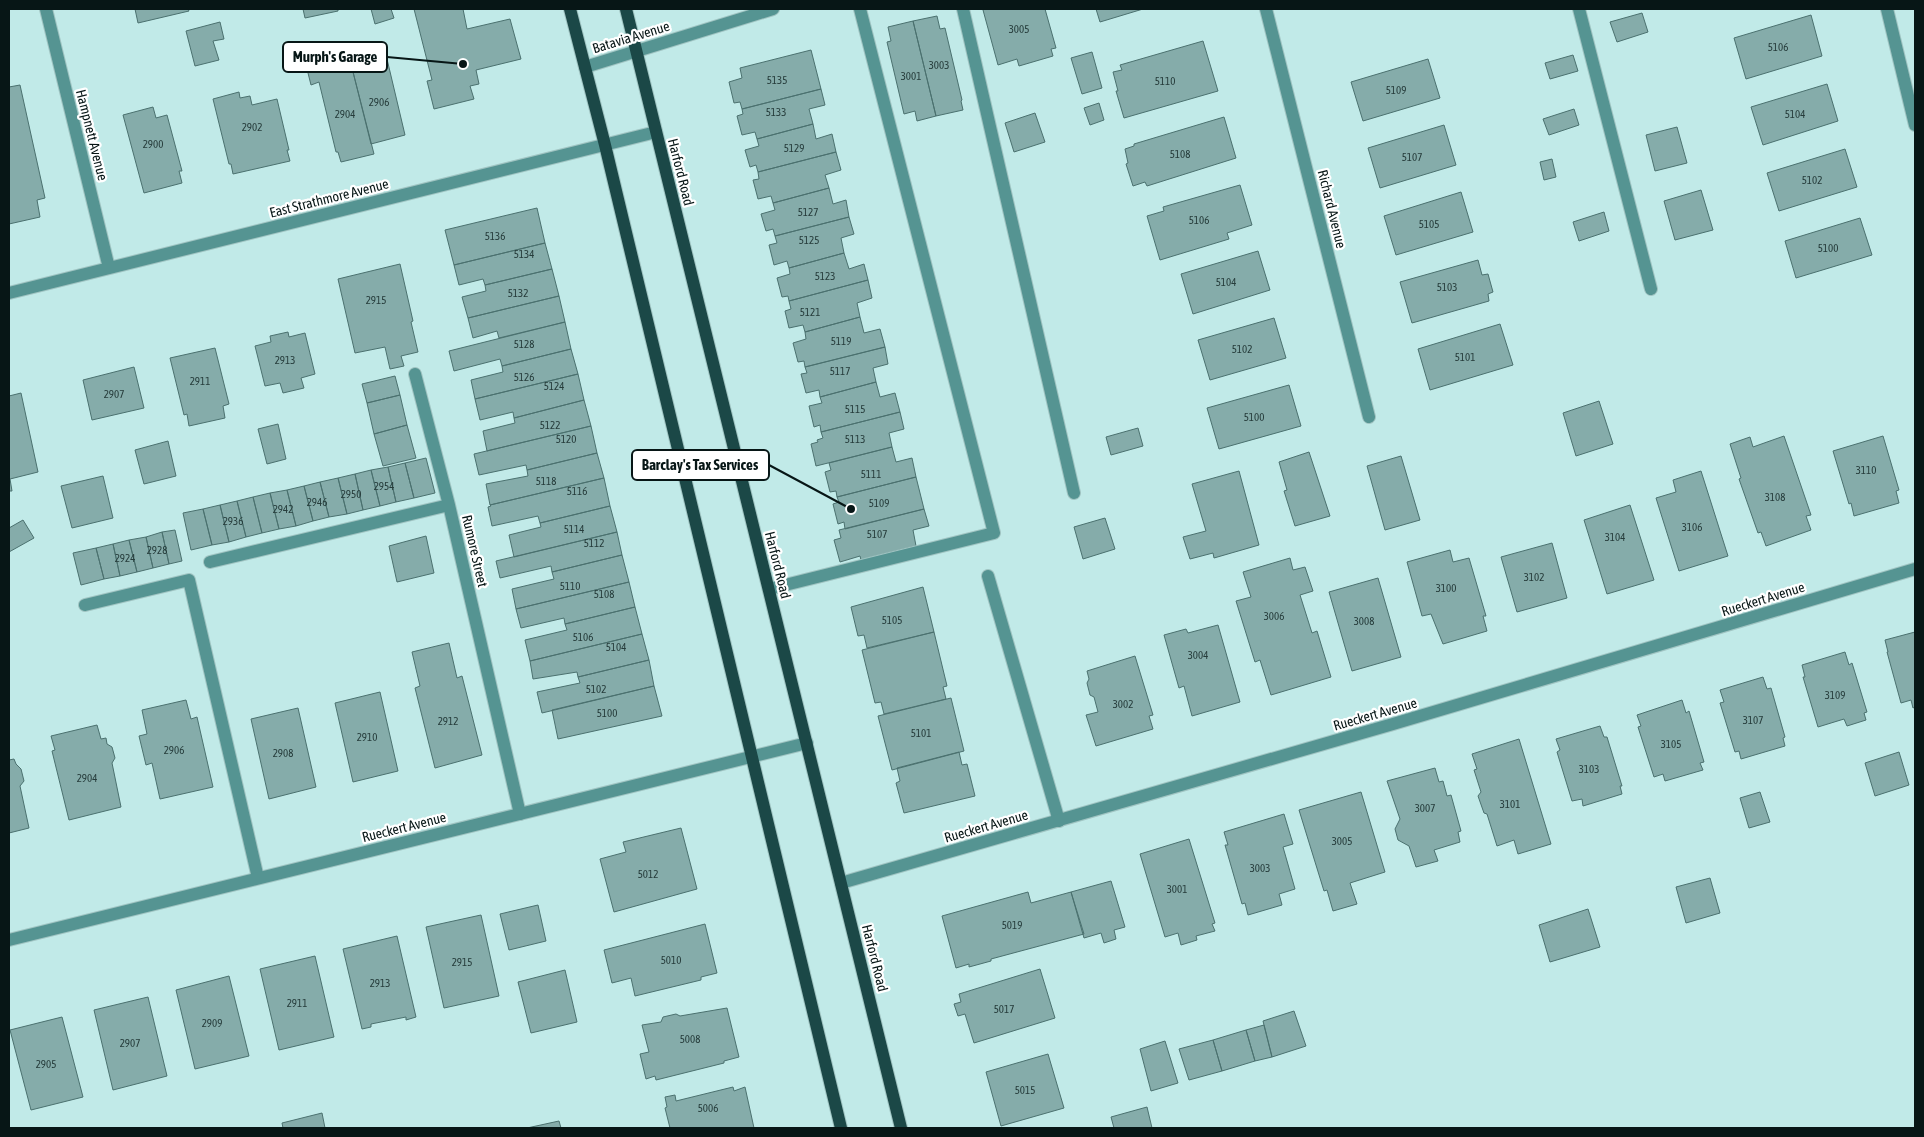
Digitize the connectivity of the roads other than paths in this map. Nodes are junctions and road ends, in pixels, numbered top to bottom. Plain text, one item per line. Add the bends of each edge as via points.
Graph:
1 (46, 9) edge
2 (570, 9) edge
3 (626, 9) edge
4 (773, 9) edge
5 (860, 9) edge
6 (963, 9) edge
7 (1266, 9) edge
8 (1579, 9) edge
9 (1887, 9) edge
10 (636, 51) junction
11 (585, 67) junction
12 (1915, 125) edge
13 (656, 132) junction
14 (605, 145) junction
15 (109, 268) junction
16 (1651, 289) dead end
17 (9, 293) edge
18 (415, 374) dead end
19 (1368, 417) dead end
20 (1074, 493) dead end
21 (449, 505) junction
22 (210, 562) dead end
23 (1915, 569) edge
24 (988, 576) dead end
25 (769, 589) junction
26 (85, 606) dead end
27 (807, 743) junction
28 (752, 756) junction
29 (520, 814) junction
30 (1059, 821) junction
31 (258, 878) junction
32 (841, 883) junction
33 (9, 940) edge
34 (841, 1128) edge
35 (901, 1128) edge

1 - 15 street, Hampnett Avenue
2 - 11 main road
3 - 10 main road, Harford Road
4 - 10 street, Batavia Avenue
5 - 25 street via 994,533
6 - 20 street
7 - 19 street, Richard Avenue
8 - 16 street
9 - 12 street
10 - 11 street, Batavia Avenue
10 - 13 main road, Harford Road
11 - 14 main road
13 - 14 street, East Strathmore Avenue
13 - 25 main road, Harford Road
14 - 15 street, East Strathmore Avenue
14 - 28 main road
15 - 17 street, East Strathmore Avenue
18 - 21 street
21 - 22 street, Rumore Street
21 - 29 street, Rumore Street
23 - 30 street, Rueckert Avenue
24 - 30 street
25 - 27 main road, Harford Road
26 - 31 street via 189,580
27 - 28 street, Rueckert Avenue
27 - 32 main road, Harford Road
28 - 29 street, Rueckert Avenue
28 - 34 main road
29 - 31 street, Rueckert Avenue
30 - 32 street, Rueckert Avenue
31 - 33 street, Rueckert Avenue
32 - 35 main road, Harford Road

